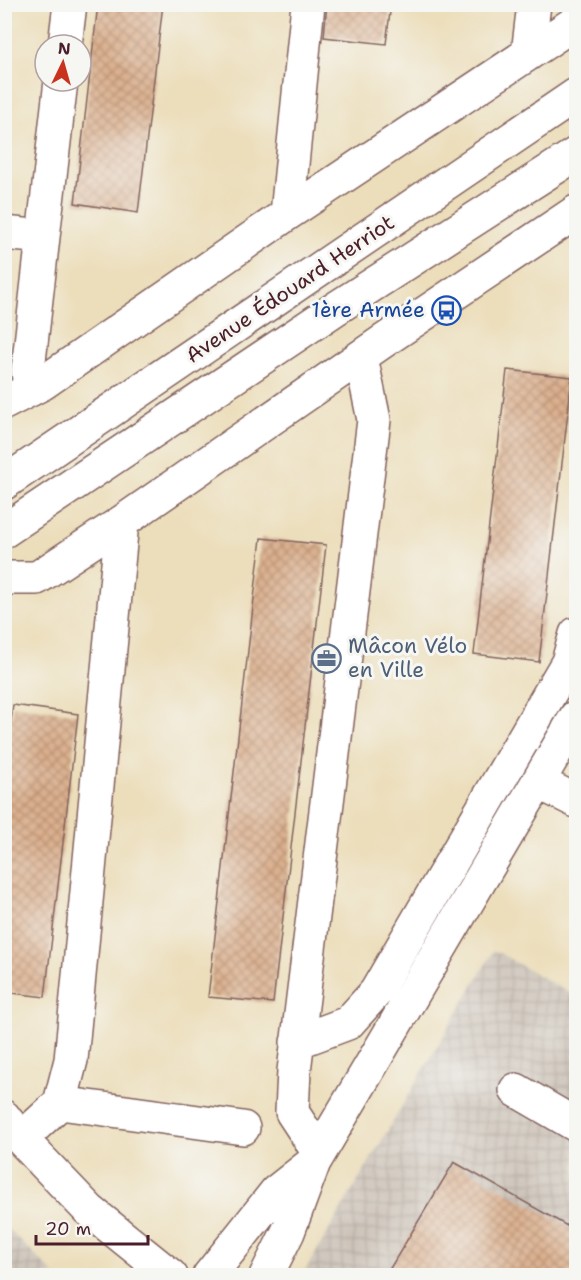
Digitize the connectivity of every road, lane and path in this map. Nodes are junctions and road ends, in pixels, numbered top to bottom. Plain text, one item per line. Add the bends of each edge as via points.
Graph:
1 (70, 4) edge
2 (308, 4) edge
3 (534, 4) edge
4 (576, 22) edge
5 (66, 33) edge
6 (528, 54) junction
7 (60, 93) edge
8 (576, 95) edge
9 (576, 154) edge
10 (576, 212) edge
11 (287, 214) junction
12 (4, 232) edge
13 (43, 237) junction
14 (361, 357) junction
15 (17, 396) edge
16 (4, 483) edge
17 (122, 522) junction
18 (4, 531) edge
19 (4, 578) edge
20 (576, 634) edge
21 (576, 717) edge
22 (538, 782) junction
23 (576, 801) edge
24 (297, 1041) junction
25 (516, 1090) dead end
26 (60, 1103) junction
27 (576, 1125) edge
28 (13, 1128) edge
29 (243, 1128) dead end
30 (316, 1157) junction
31 (171, 1275) edge
32 (209, 1275) edge
33 (267, 1275) edge

1 - 5 street
2 - 11 street
3 - 6 street
4 - 6 street
6 - 11 street
7 - 13 street
8 - 16 street, Avenue Édouard Herriot
9 - 18 street, Avenue Édouard Herriot via 335,309
10 - 14 street
11 - 15 street
12 - 13 street
13 - 15 street via 28,370
14 - 17 street
14 - 24 street via 374,420
17 - 19 street via 37,578
17 - 26 street via 71,1060
20 - 24 street via 568,663 376,992 348,1023
21 - 22 street
22 - 23 street
22 - 30 street
24 - 30 street via 292,1112
25 - 27 street
26 - 28 street
26 - 29 street
28 - 31 street via 89,1210
30 - 32 street via 276,1192
30 - 33 street

